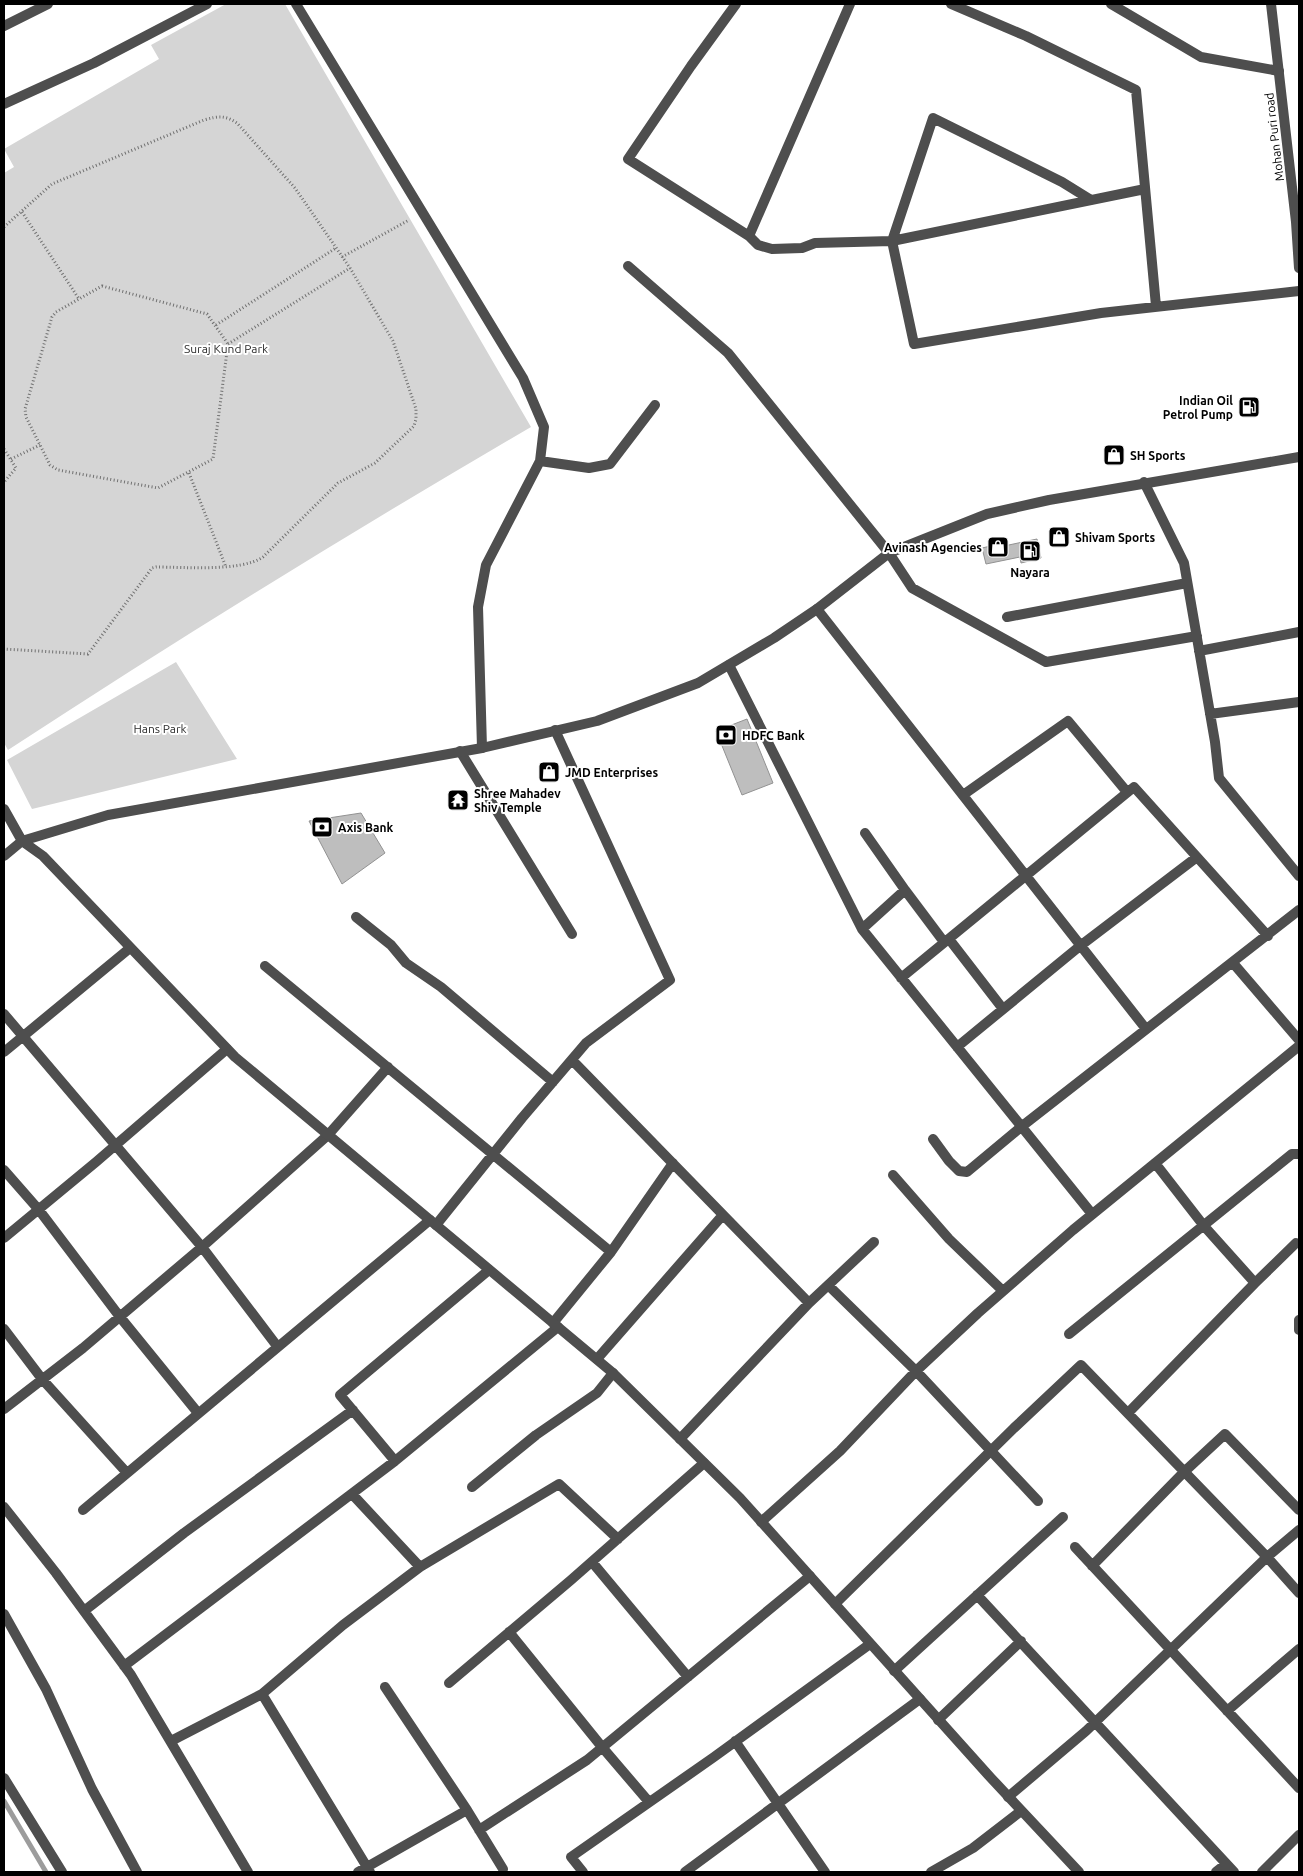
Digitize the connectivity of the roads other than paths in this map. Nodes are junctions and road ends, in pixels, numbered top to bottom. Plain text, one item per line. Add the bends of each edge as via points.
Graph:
1 (48, 4) edge
2 (207, 4) edge
3 (296, 4) edge
4 (736, 4) edge
5 (850, 4) edge
6 (951, 4) edge
7 (1111, 4) edge
8 (1271, 4) edge
9 (4, 26) edge
10 (1279, 71) junction
11 (4, 104) edge
12 (1145, 189) junction
13 (1091, 200) junction
14 (749, 236) junction
15 (892, 242) junction
16 (628, 266) dead end
17 (1299, 268) edge
18 (1299, 291) edge
19 (1156, 306) junction
20 (655, 406) dead end
21 (1299, 457) edge
22 (540, 461) junction
23 (1144, 482) junction
24 (889, 553) junction
25 (1187, 583) junction
26 (817, 609) junction
27 (1007, 617) dead end
28 (1299, 632) edge
29 (1196, 636) junction
30 (1199, 651) junction
31 (729, 664) junction
32 (1299, 702) edge
33 (1210, 714) junction
34 (555, 730) junction
35 (482, 748) junction
36 (460, 751) junction
37 (1127, 792) junction
38 (962, 795) junction
39 (4, 809) edge
40 (865, 833) dead end
41 (22, 841) junction
42 (4, 856) edge
43 (1197, 857) junction
44 (1025, 876) junction
45 (1299, 876) edge
46 (905, 890) junction
47 (1299, 910) edge
48 (356, 917) dead end
49 (862, 929) junction
50 (572, 934) dead end
51 (1268, 936) junction
52 (946, 940) junction
53 (1080, 946) junction
54 (130, 948) junction
55 (1233, 962) junction
56 (265, 966) dead end
57 (901, 978) junction
58 (1003, 1009) junction
59 (4, 1014) edge
60 (1146, 1029) junction
61 (22, 1037) junction
62 (1299, 1040) edge
63 (1299, 1046) edge
64 (957, 1047) junction
65 (227, 1049) junction
66 (4, 1052) edge
67 (572, 1060) junction
68 (388, 1067) junction
69 (553, 1082) junction
70 (1021, 1127) junction
71 (328, 1135) junction
72 (933, 1139) dead end
73 (115, 1146) junction
74 (1299, 1154) edge
75 (492, 1156) junction
76 (673, 1163) junction
77 (1155, 1163) junction
78 (4, 1170) edge
79 (893, 1175) dead end
80 (38, 1210) junction
81 (1092, 1214) junction
82 (722, 1216) junction
83 (433, 1222) junction
84 (1204, 1226) junction
85 (4, 1238) edge
86 (874, 1242) dead end
87 (1296, 1243) dead end
88 (202, 1247) junction
89 (611, 1252) junction
90 (489, 1270) junction
91 (1255, 1283) junction
92 (828, 1285) junction
93 (1003, 1291) junction
94 (808, 1303) junction
95 (120, 1317) junction
96 (1299, 1320) edge
97 (556, 1325) junction
98 (4, 1329) edge
99 (1299, 1330) edge
100 (1069, 1334) dead end
101 (277, 1346) junction
102 (597, 1359) junction
103 (916, 1371) junction
104 (613, 1373) junction
105 (42, 1379) junction
106 (4, 1409) edge
107 (353, 1410) junction
108 (198, 1413) junction
109 (1128, 1414) junction
110 (680, 1439) junction
111 (990, 1451) junction
112 (395, 1462) junction
113 (704, 1463) junction
114 (1184, 1472) junction
115 (127, 1473) junction
116 (472, 1487) dead end
117 (352, 1494) junction
118 (1038, 1501) dead end
119 (4, 1507) edge
120 (83, 1510) dead end
121 (1299, 1510) edge
122 (1063, 1517) dead end
123 (761, 1522) junction
124 (1299, 1530) edge
125 (618, 1539) junction
126 (1075, 1547) dead end
127 (1267, 1557) junction
128 (592, 1562) junction
129 (1092, 1566) junction
130 (420, 1567) junction
131 (810, 1576) junction
132 (1299, 1593) edge
133 (978, 1595) junction
134 (835, 1604) junction
135 (84, 1611) junction
136 (4, 1614) edge
137 (510, 1632) junction
138 (1021, 1641) junction
139 (870, 1644) junction
140 (1299, 1649) edge
141 (1170, 1650) junction
142 (124, 1666) junction
143 (894, 1671) junction
144 (688, 1677) junction
145 (449, 1683) dead end
146 (385, 1687) dead end
147 (262, 1694) junction
148 (920, 1699) junction
149 (1227, 1711) junction
150 (938, 1720) junction
151 (1094, 1723) junction
152 (171, 1741) junction
153 (736, 1741) junction
154 (602, 1747) junction
155 (4, 1778) edge
156 (1299, 1788) edge
157 (1008, 1796) junction
158 (649, 1802) junction
159 (779, 1803) junction
160 (467, 1810) junction
161 (1021, 1811) junction
162 (479, 1830) junction
163 (1299, 1835) edge
164 (1226, 1864) junction
165 (503, 1869) dead end
166 (365, 1870) edge
167 (62, 1872) edge
168 (137, 1872) edge
169 (248, 1872) edge
170 (583, 1872) edge
171 (685, 1872) edge
172 (825, 1872) edge
173 (930, 1872) edge
174 (1079, 1872) edge
175 (1216, 1872) edge
176 (1234, 1872) edge
177 (1262, 1872) edge

1 - 9 street
2 - 11 street via 94,63
3 - 22 street via 523,378 544,427
4 - 14 street via 628,159
5 - 14 street
6 - 12 street via 1026,36 1136,90
7 - 10 street via 1201,57
8 - 10 street, Mohan Puri road
10 - 17 street, Mohan Puri road
12 - 13 street
12 - 19 street
13 - 15 street
13 - 15 street via 1062,182 933,118
14 - 15 street via 758,245 772,249 802,248 815,243
15 - 19 street via 914,344
16 - 24 street via 728,353
18 - 19 street
20 - 22 street via 610,464 589,468
21 - 23 street
22 - 35 street via 486,565 478,607
23 - 24 street via 987,514
23 - 25 street via 1184,563
24 - 26 street
24 - 29 street via 912,588 1046,662
25 - 27 street
25 - 29 street
26 - 31 street
26 - 38 street
28 - 30 street
29 - 30 street
30 - 33 street
31 - 34 street via 698,683 597,721
31 - 49 street
32 - 33 street
33 - 45 street via 1219,778
34 - 35 street
34 - 67 street via 670,980 586,1043
35 - 36 street
36 - 41 street via 108,815
36 - 50 street
37 - 38 street via 1068,721
37 - 43 street via 1134,787
37 - 44 street
38 - 44 street
39 - 41 street
40 - 46 street
41 - 42 street
41 - 54 street via 43,856
43 - 51 street
43 - 53 street
44 - 52 street
44 - 53 street
46 - 49 street
46 - 52 street
47 - 51 street
48 - 69 street via 391,945 406,963 441,987
49 - 57 street
51 - 55 street
52 - 57 street
52 - 58 street
53 - 58 street
53 - 60 street
54 - 61 street
54 - 65 street
55 - 60 street
55 - 62 street
56 - 68 street
57 - 64 street
58 - 64 street
59 - 61 street
60 - 70 street
61 - 66 street
61 - 73 street
63 - 77 street
64 - 70 street
65 - 71 street
65 - 73 street
67 - 69 street
67 - 76 street
68 - 71 street
68 - 75 street
69 - 75 street
70 - 72 street via 967,1172 959,1171
70 - 81 street
71 - 83 street
71 - 88 street
73 - 80 street
73 - 88 street
74 - 84 street via 1292,1154
75 - 83 street
75 - 89 street
76 - 82 street
76 - 89 street
77 - 81 street
77 - 84 street
78 - 80 street
79 - 93 street via 949,1238
80 - 85 street
80 - 95 street
81 - 93 street
82 - 94 street
82 - 102 street
83 - 90 street
83 - 101 street
84 - 91 street
84 - 100 street
86 - 92 street
87 - 91 street
88 - 95 street
88 - 101 street
89 - 97 street
90 - 97 street
90 - 107 street via 340,1395
91 - 109 street
92 - 94 street
92 - 103 street
93 - 103 street
94 - 110 street
95 - 105 street
95 - 108 street
96 - 99 street
97 - 102 street
97 - 112 street
98 - 105 street
101 - 108 street
102 - 104 street
103 - 111 street
103 - 123 street via 840,1451
104 - 110 street
104 - 116 street via 597,1393 536,1435
105 - 106 street
105 - 115 street
107 - 112 street
107 - 135 street via 184,1533
108 - 115 street
109 - 111 street via 1081,1365
109 - 114 street
110 - 113 street
111 - 118 street
111 - 134 street
112 - 117 street
113 - 123 street
113 - 125 street
114 - 121 street via 1225,1434
114 - 127 street
114 - 129 street
115 - 120 street
117 - 130 street
117 - 142 street
119 - 135 street
122 - 133 street
123 - 131 street
124 - 127 street
125 - 128 street
125 - 130 street via 560,1484
126 - 129 street
127 - 132 street
127 - 141 street
128 - 137 street
128 - 144 street
129 - 141 street
130 - 147 street via 343,1625
131 - 134 street
131 - 144 street
133 - 138 street
133 - 143 street
134 - 139 street
135 - 142 street
136 - 168 street via 46,1689 92,1789
137 - 145 street
137 - 154 street
138 - 150 street
138 - 151 street
139 - 143 street
139 - 153 street
140 - 149 street
141 - 149 street
141 - 151 street
142 - 152 street
143 - 148 street
144 - 154 street
146 - 160 street
147 - 152 street
147 - 166 street
148 - 150 street
148 - 159 street
149 - 156 street
150 - 157 street
151 - 157 street
151 - 164 street
152 - 169 street
153 - 158 street
153 - 159 street
154 - 158 street
154 - 162 street
155 - 167 street
157 - 161 street
158 - 170 street via 571,1857
159 - 171 street
159 - 172 street
160 - 162 street
160 - 166 street
161 - 173 street via 973,1848
161 - 174 street
162 - 165 street
163 - 177 street
164 - 175 street
164 - 176 street

